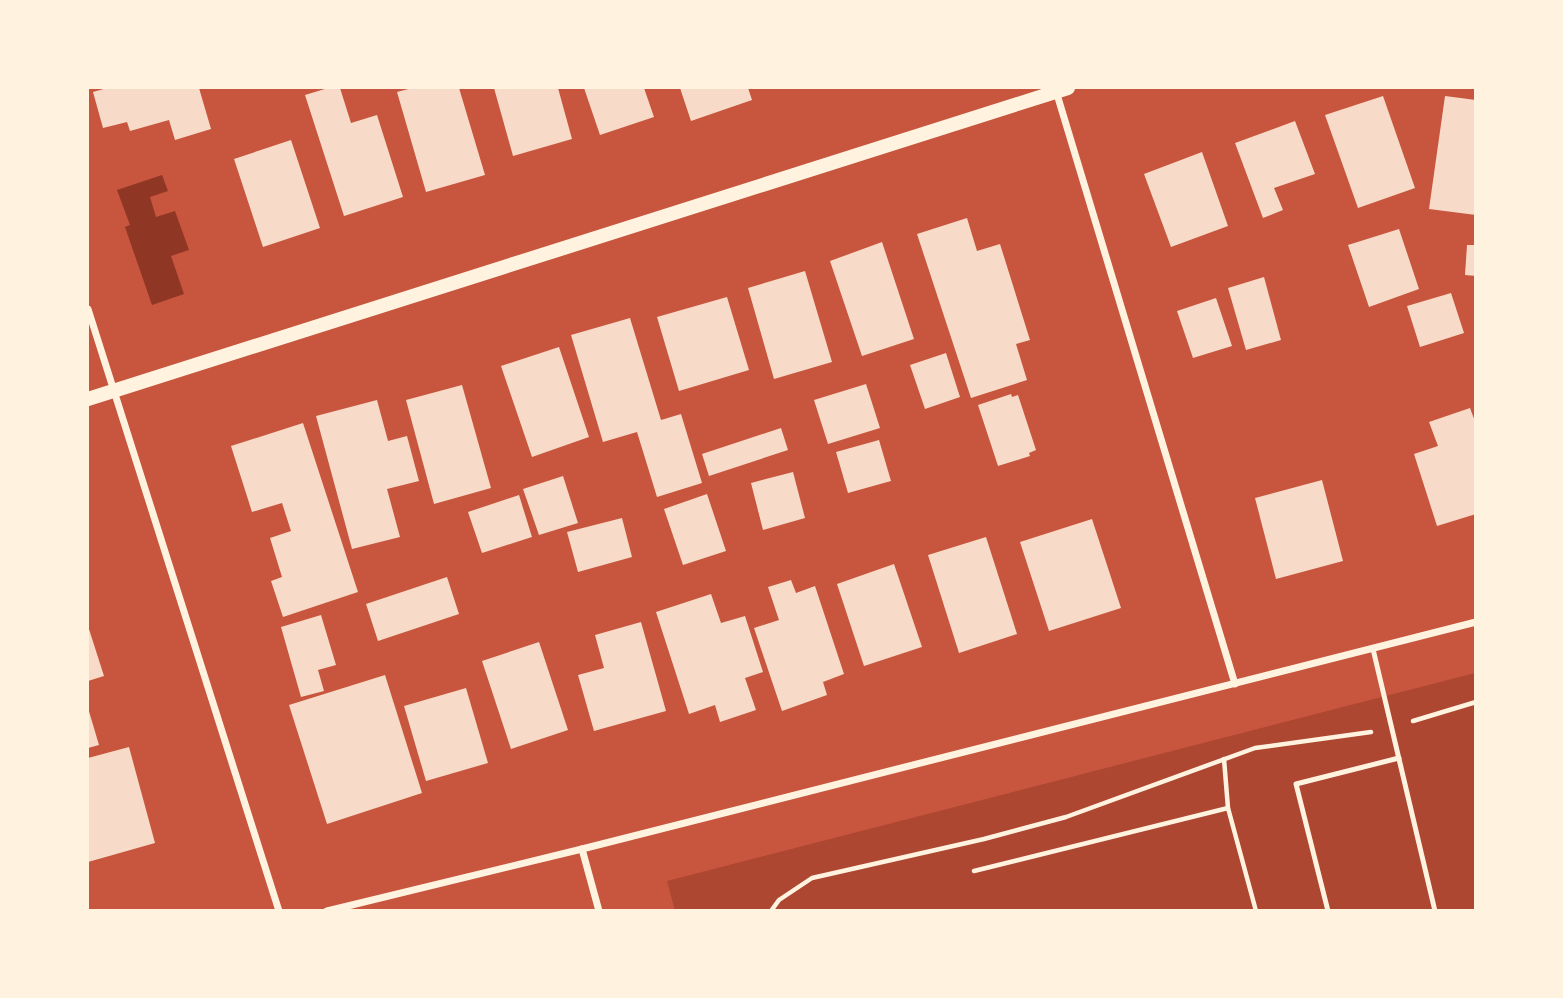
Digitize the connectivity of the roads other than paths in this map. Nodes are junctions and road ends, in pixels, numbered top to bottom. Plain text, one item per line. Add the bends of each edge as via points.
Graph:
1 (1060, 89) edge
2 (88, 309) edge
3 (113, 390) junction
4 (88, 398) edge
5 (1475, 622) edge
6 (1373, 649) junction
7 (1235, 684) junction
8 (1399, 758) junction
9 (582, 849) junction
10 (279, 911) edge
11 (327, 911) edge
12 (599, 911) edge
13 (1328, 911) edge
14 (1435, 911) edge

1 - 3 main road
1 - 7 street
2 - 3 street
3 - 4 main road
3 - 10 street
5 - 6 street
6 - 7 street
6 - 8 lane
7 - 9 street
8 - 13 lane via 1296,784
8 - 14 lane
9 - 11 street
9 - 12 street

